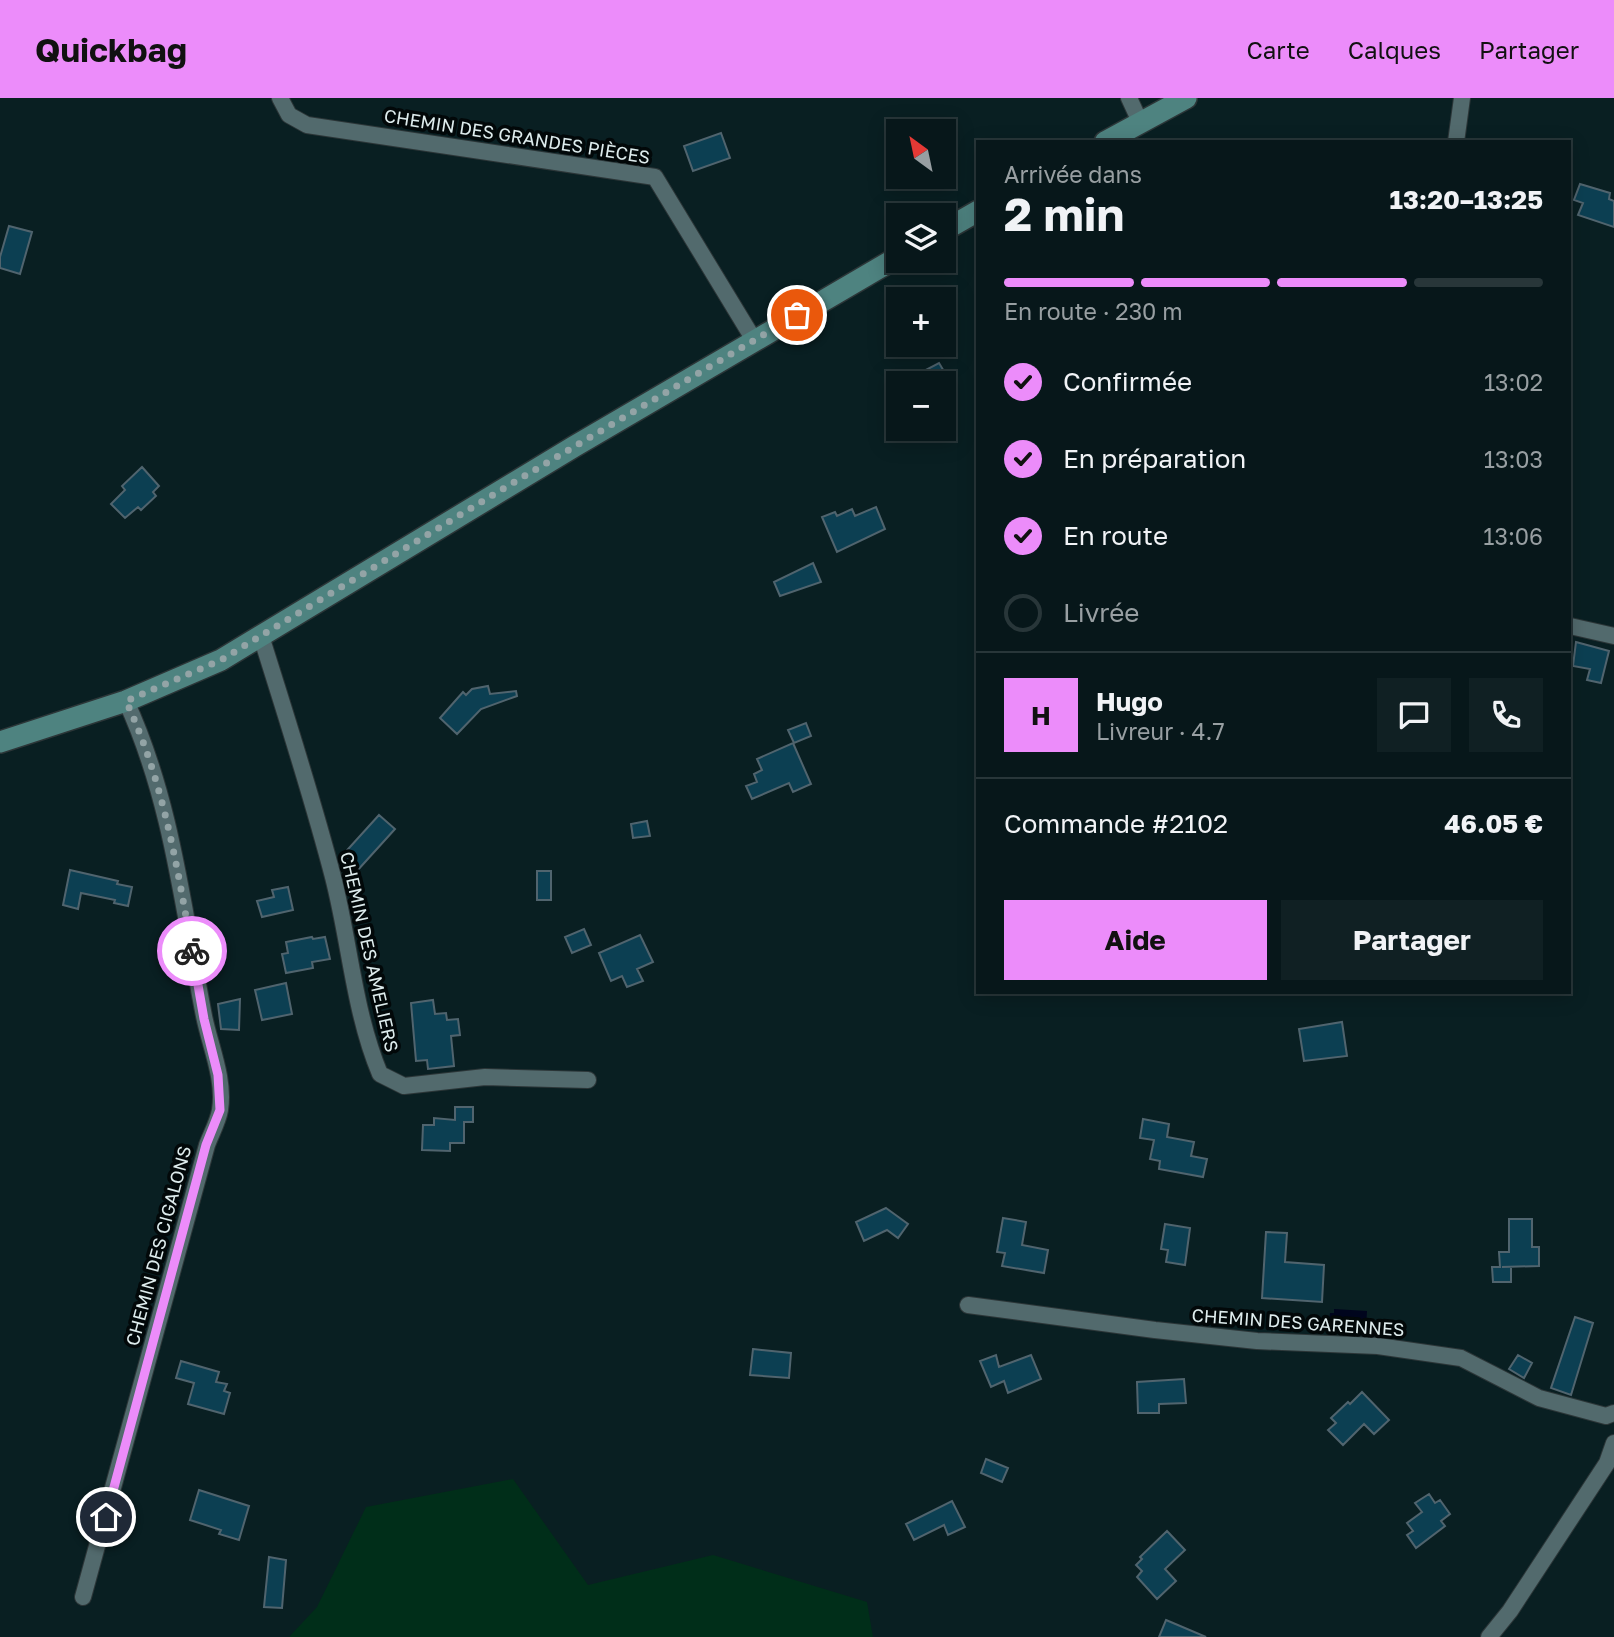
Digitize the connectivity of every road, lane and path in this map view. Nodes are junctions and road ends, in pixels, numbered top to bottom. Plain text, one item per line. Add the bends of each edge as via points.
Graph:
1 (281, 98) edge
2 (1157, 98) edge
3 (1186, 98) edge
4 (1462, 98) edge
5 (1135, 111) edge
6 (1095, 140) edge
7 (1107, 140) edge
8 (1456, 140) edge
9 (976, 212) edge
10 (956, 224) edge
11 (886, 264) edge
12 (754, 340) junction
13 (1571, 626) edge
14 (261, 636) junction
15 (1614, 636) edge
16 (126, 701) junction
17 (0, 742) edge
18 (588, 1080) dead end
19 (968, 1305) dead end
20 (1614, 1413) edge
21 (1614, 1443) edge
22 (83, 1597) dead end
23 (1489, 1637) edge

1 - 12 street, CHEMIN DES GRANDES PIÈCES via 289,115 307,125 654,177
2 - 5 main road
3 - 5 main road
4 - 8 street
5 - 6 main road
5 - 7 main road
9 - 10 main road
11 - 12 main road
12 - 14 main road
13 - 15 street
14 - 16 main road via 221,660
14 - 18 street, CHEMIN DES AMELIERS via 333,879 368,1044 380,1074 404,1086 485,1077
16 - 17 main road
16 - 22 street, CHEMIN DES CIGALONS via 141,734 171,834 218,1075 220,1110 206,1145
19 - 20 street, CHEMIN DES GARENNES via 1155,1331 1378,1346 1461,1359 1539,1398 1606,1416
21 - 23 street via 1607,1462

